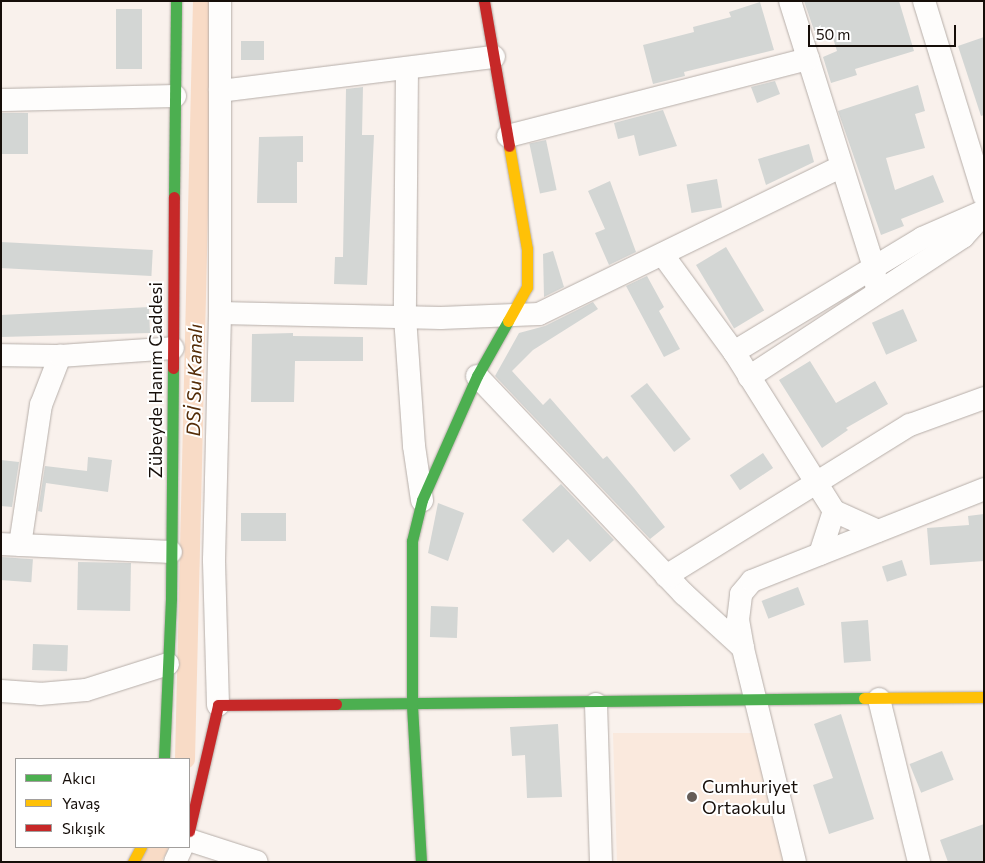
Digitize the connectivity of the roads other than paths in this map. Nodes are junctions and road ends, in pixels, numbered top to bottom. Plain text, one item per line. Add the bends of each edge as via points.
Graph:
1 (176, 1) edge
2 (220, 1) edge
3 (790, 1) edge
4 (924, 1) edge
5 (487, 2) edge
6 (494, 57) junction
7 (808, 59) junction
8 (407, 68) junction
9 (220, 91) junction
10 (175, 96) junction
11 (1, 100) edge
12 (508, 136) junction
13 (840, 166) junction
14 (984, 196) edge
15 (984, 213) edge
16 (662, 255) junction
17 (874, 268) junction
18 (877, 293) junction
19 (220, 313) junction
20 (514, 315) junction
21 (405, 316) junction
22 (173, 348) junction
23 (734, 352) junction
24 (1, 355) edge
25 (60, 356) junction
26 (478, 376) junction
27 (749, 377) junction
28 (984, 398) edge
29 (817, 481) junction
30 (984, 489) edge
31 (422, 500) junction
32 (834, 511) junction
33 (878, 531) junction
34 (11, 544) edge
35 (171, 552) junction
36 (820, 554) junction
37 (666, 576) junction
38 (743, 648) junction
39 (168, 664) junction
40 (1, 691) edge
41 (984, 697) edge
42 (878, 699) junction
43 (757, 700) junction
44 (218, 704) junction
45 (412, 704) junction
46 (596, 704) junction
47 (164, 758) edge
48 (190, 827) edge
49 (190, 840) edge
50 (140, 848) edge
51 (182, 848) edge
52 (133, 862) edge
53 (175, 862) edge
54 (258, 862) edge
55 (421, 862) edge
56 (601, 862) edge
57 (794, 862) edge
58 (919, 862) edge

1 - 10 street, Zübeyde Hanım Caddesi
2 - 9 street
3 - 7 street
4 - 14 street
5 - 6 street
6 - 8 street
6 - 12 street
7 - 12 street
7 - 13 street
8 - 9 street
8 - 21 street
9 - 19 street
10 - 11 street
10 - 22 street, Zübeyde Hanım Caddesi
12 - 20 street via 527,249 527,287
13 - 16 street
13 - 17 street
15 - 17 street via 922,238
15 - 18 street via 963,237
16 - 20 street via 539,314
16 - 23 street
17 - 18 street
17 - 23 street
18 - 27 street
19 - 21 street
19 - 44 street via 214,560
20 - 21 street
20 - 26 street
21 - 31 street via 414,446
22 - 25 street
22 - 35 street, Zübeyde Hanım Caddesi
23 - 27 street
24 - 25 street
25 - 34 street via 41,405
26 - 31 street
26 - 37 street
27 - 29 street
28 - 29 street via 910,425
29 - 32 street
29 - 37 street
30 - 33 street
31 - 45 street via 412,540
32 - 33 street
32 - 36 street
33 - 36 street
34 - 35 street
35 - 39 street, Zübeyde Hanım Caddesi
36 - 38 street via 752,581 741,594 738,620
37 - 38 street
38 - 43 street
39 - 40 street via 86,690
39 - 47 street, Zübeyde Hanım Caddesi
41 - 42 street
42 - 43 street
42 - 58 street
43 - 46 street
43 - 57 street
44 - 45 street
44 - 48 street
45 - 46 street
45 - 55 street
46 - 56 street
49 - 54 street
50 - 52 street
51 - 53 street

